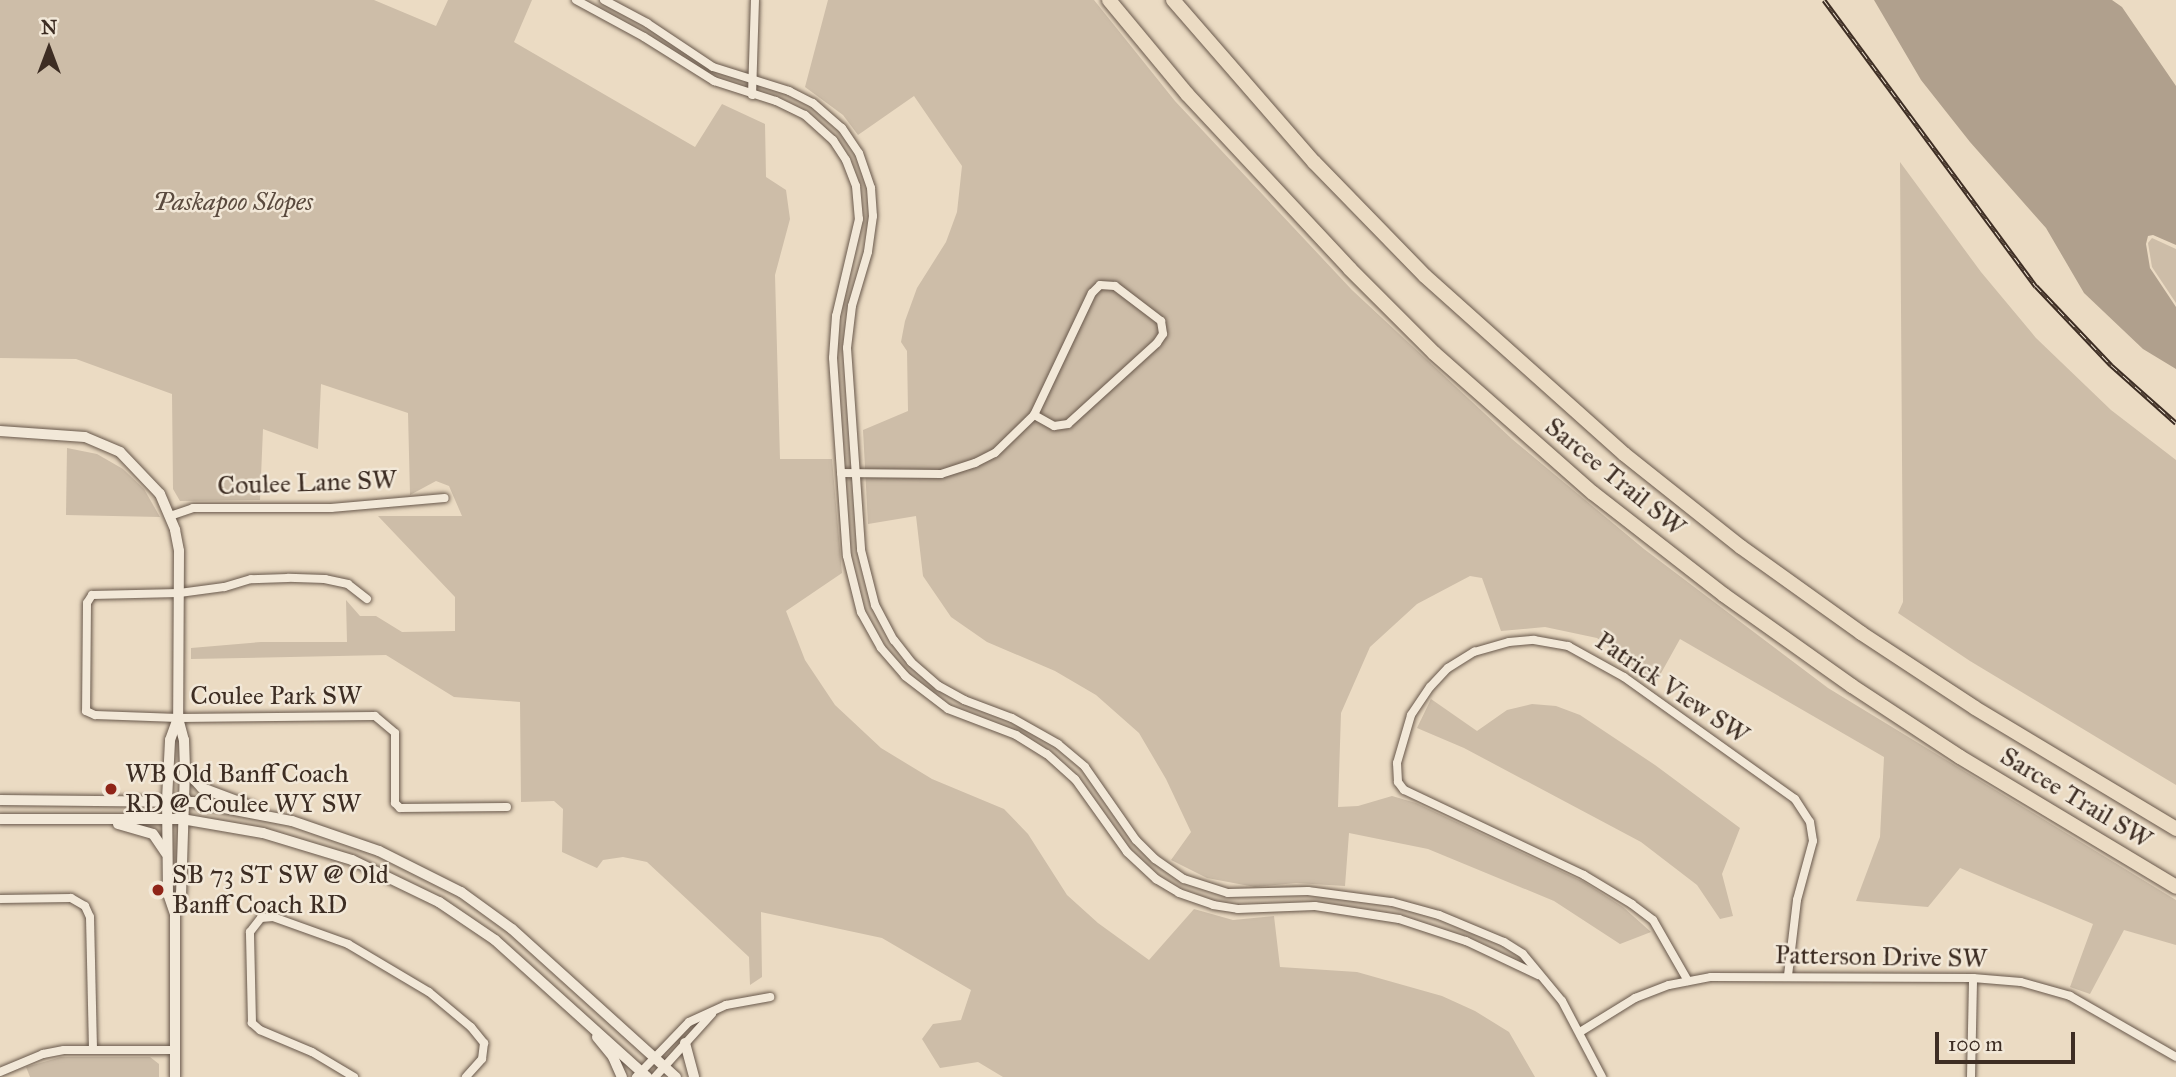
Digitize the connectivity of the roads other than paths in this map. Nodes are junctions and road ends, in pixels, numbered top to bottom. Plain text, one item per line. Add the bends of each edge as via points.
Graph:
1 (576, 0) edge
2 (604, 0) edge
3 (755, 0) edge
4 (1109, 0) edge
5 (1173, 0) edge
6 (754, 81) junction
7 (752, 95) junction
8 (870, 183) junction
9 (856, 186) junction
10 (836, 316) junction
11 (850, 318) junction
12 (1034, 415) junction
13 (0, 431) edge
14 (841, 473) junction
15 (856, 473) junction
16 (445, 498) dead end
17 (170, 516) junction
18 (179, 593) junction
19 (366, 599) dead end
20 (894, 640) junction
21 (881, 648) junction
22 (178, 718) junction
23 (1041, 732) junction
24 (1034, 745) junction
25 (185, 769) junction
26 (0, 800) edge
27 (167, 800) junction
28 (182, 802) junction
29 (507, 807) dead end
30 (167, 818) junction
31 (0, 819) edge
32 (77, 819) junction
33 (182, 819) junction
34 (292, 821) junction
35 (2176, 829) edge
36 (167, 859) junction
37 (2176, 887) edge
38 (0, 899) edge
39 (175, 914) junction
40 (1541, 976) junction
41 (1788, 976) junction
42 (1973, 978) junction
43 (1688, 981) junction
44 (769, 997) dead end
45 (576, 1010) junction
46 (712, 1013) junction
47 (1580, 1032) junction
48 (685, 1043) junction
49 (93, 1050) junction
50 (175, 1050) junction
51 (653, 1056) junction
52 (2176, 1057) edge
53 (665, 1066) junction
54 (0, 1072) edge
55 (641, 1075) edge
56 (175, 1077) edge
57 (354, 1077) edge
58 (466, 1077) edge
59 (622, 1077) edge
60 (655, 1077) edge
61 (676, 1077) edge
62 (694, 1077) edge
63 (1602, 1077) edge
64 (1971, 1077) edge

1 - 7 street via 704,76
2 - 6 street via 713,66
3 - 6 street
4 - 37 highway, Sarcee Trail SW via 1195,103 1350,270 1434,353 1593,493 1724,595 1852,686
5 - 35 highway, Sarcee Trail SW via 1237,77 1375,226 1482,330 1624,454 1741,547 1861,633
6 - 7 street
6 - 8 street via 789,91 829,115 855,145
7 - 9 street via 788,106 818,124 840,150
8 - 9 street
8 - 11 street via 873,233
9 - 10 street via 857,234
10 - 11 street
10 - 14 street via 833,373
11 - 15 street via 848,373
12 - 12 street via 1092,293 1100,285 1115,286 1161,321 1163,334 1157,343 1068,424 1054,426
12 - 15 street via 995,453 957,470 926,475
13 - 17 main road via 85,437 120,452 160,494
14 - 15 street
14 - 21 street via 850,576 861,612
15 - 20 street via 866,578
16 - 17 street, Coulee Lane SW via 331,508 192,508
17 - 18 main road via 179,551
18 - 19 street via 251,579 326,579 348,584
18 - 22 main road
18 - 22 street via 92,596 87,603 85,701 86,711 95,715
20 - 21 street
20 - 23 street via 919,670 947,691
21 - 24 street via 937,702
22 - 25 main road
22 - 27 main road via 170,740
22 - 29 street, Coulee Park SW via 375,716 395,733 395,803 400,808
23 - 24 street
23 - 40 street via 1084,767 1154,859 1184,879 1228,893 1308,891 1419,909 1504,942 1523,954
24 - 40 street via 1075,779 1141,867 1190,898 1238,909 1323,906 1399,919 1455,937
25 - 28 main road
25 - 34 main road via 202,788
26 - 27 main road
27 - 28 main road
27 - 30 main road
28 - 33 main road
28 - 34 main road
30 - 32 main road
30 - 33 main road
30 - 36 main road
31 - 32 main road
32 - 36 main road via 147,830 160,839
33 - 39 main road via 181,893
33 - 45 main road via 288,839 400,881 495,940
34 - 51 main road via 380,851 476,902
36 - 39 main road via 168,894
38 - 49 street via 71,898 89,911
39 - 50 main road
40 - 47 street
41 - 42 street, Patterson Drive SW
41 - 43 street, Patterson Drive SW via 1731,975
41 - 43 street, Patrick View SW via 1797,900 1813,841 1810,822 1795,799 1606,665 1568,646 1534,640 1509,642 1474,652 1448,668 1411,715 1398,763 1398,782 1404,790 1584,875 1632,904 1653,920
42 - 52 street, Patterson Drive SW via 2021,982 2070,996
42 - 64 street
43 - 47 street, Patterson Drive SW via 1620,1005
44 - 46 street
45 - 55 main road
45 - 59 main road via 613,1057
46 - 48 street
46 - 51 street via 689,1022
47 - 63 street
48 - 53 street
48 - 62 main road
49 - 50 street
49 - 54 street via 53,1052
50 - 56 main road
51 - 53 main road
51 - 55 street
53 - 60 street
53 - 61 main road
57 - 58 street via 252,1023 250,932 261,918 273,917 348,944 437,998 484,1044 482,1059

